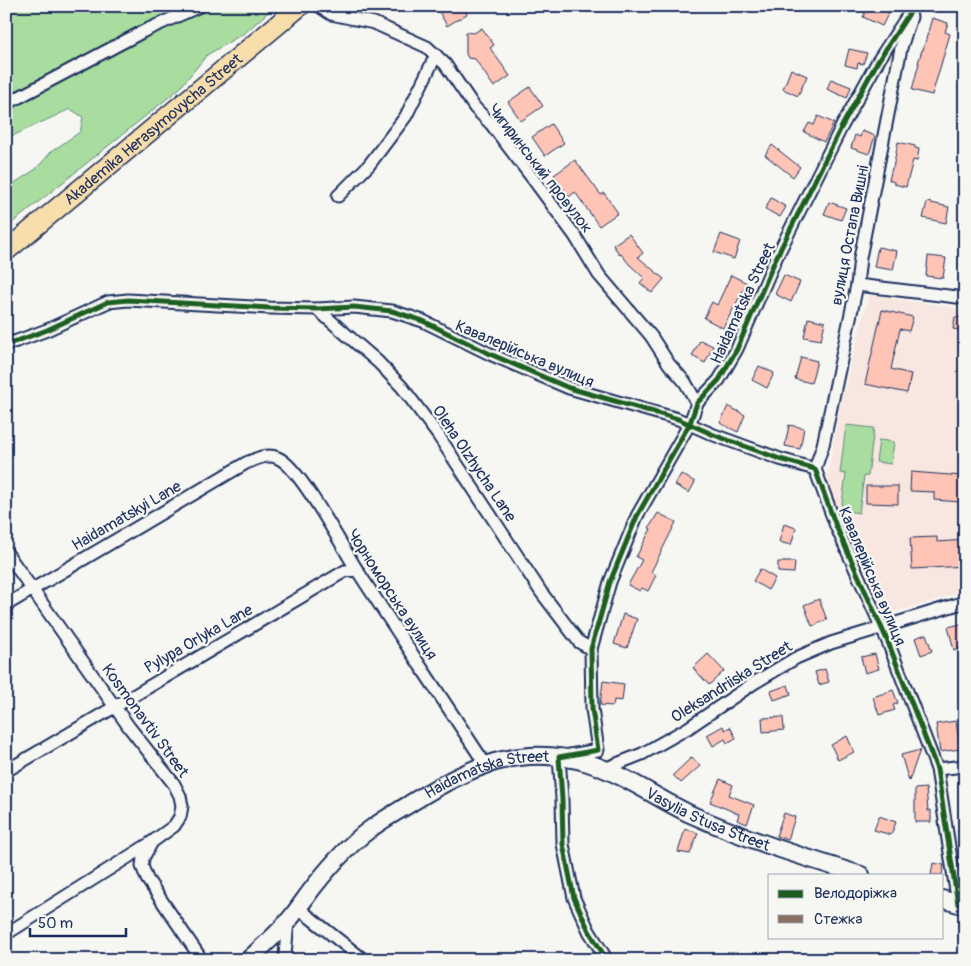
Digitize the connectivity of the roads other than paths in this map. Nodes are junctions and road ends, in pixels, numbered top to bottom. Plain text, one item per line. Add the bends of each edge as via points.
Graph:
1 (200, 6) edge
2 (300, 6) edge
3 (319, 6) edge
4 (914, 6) edge
5 (436, 55) junction
6 (6, 104) edge
7 (338, 196) dead end
8 (6, 251) edge
9 (857, 284) junction
10 (965, 298) edge
11 (317, 309) junction
12 (6, 344) edge
13 (698, 403) junction
14 (690, 423) junction
15 (264, 456) joint
16 (815, 469) junction
17 (6, 552) edge
18 (357, 570) junction
19 (32, 589) junction
20 (965, 602) edge
21 (6, 605) edge
22 (881, 626) junction
23 (590, 649) junction
24 (115, 705) junction
25 (598, 750) junction
26 (559, 757) junction
27 (486, 764) junction
28 (965, 766) edge
29 (604, 769) junction
30 (937, 769) junction
31 (6, 771) edge
32 (152, 842) junction
33 (858, 874) edge
34 (944, 900) edge
35 (962, 905) edge
36 (293, 914) junction
37 (6, 934) edge
38 (202, 960) edge
39 (248, 960) edge
40 (288, 960) edge
41 (364, 960) edge
42 (607, 960) edge

1 - 6 street via 144,31
2 - 8 highway, Akademika Herasymovycha Street
3 - 5 street, Чигиринський провулок via 331,14 374,23
4 - 9 street, вулиця Остапа Вишні via 901,48
4 - 13 street, Haidamatska Street via 878,60 842,126 776,258 737,349 719,380
5 - 7 street via 398,128 369,165
5 - 13 street, Чигиринський провулок via 474,108 491,124 533,179 599,275 651,336
9 - 10 street
9 - 16 street, вулиця Остапа Вишні
11 - 12 street, Кавалерійська вулиця via 128,300 108,302 47,330
11 - 14 street, Кавалерійська вулиця via 354,307 392,311 423,321 569,388
11 - 23 street, Oleha Olzhycha Lane via 378,362 402,388 438,435 541,592 579,642
13 - 14 street, Haidamatska Street
14 - 16 street, Кавалерійська вулиця via 714,435
14 - 23 street, Haidamatska Street via 637,516 610,582
15 - 18 street, Чорноморська вулиця via 279,458 291,468
15 - 19 street, Haidamatskyi Lane via 246,463
16 - 22 street, Кавалерійська вулиця via 836,526
17 - 19 street, Kosmonavtiv Street
18 - 24 street, Pylypa Orlyka Lane via 344,571
18 - 27 street, Чорноморська вулиця
19 - 21 street, Haidamatskyi Lane
19 - 24 street, Kosmonavtiv Street
20 - 22 street, Oleksandriiska Street
22 - 29 street, Oleksandriiska Street via 796,658 642,754
22 - 30 street, Кавалерійська вулиця
23 - 25 street, Haidamatska Street via 592,709
24 - 31 street, Pylypa Orlyka Lane
24 - 32 street, Kosmonavtiv Street via 180,796 180,817 174,826
25 - 26 street, Haidamatska Street
25 - 29 street
26 - 27 main road, Haidamatska Street via 523,757
26 - 29 main road, Vasylia Stusa Street
26 - 42 street via 563,844 574,898
27 - 36 main road, Haidamatska Street via 440,784 369,830 317,882
28 - 30 street
29 - 33 main road, Vasylia Stusa Street via 690,814 747,838
30 - 35 street, Кавалерійська вулиця
32 - 37 street
32 - 38 street, Kosmonavtiv Street via 142,858 142,866
34 - 35 main road
36 - 39 main road, Haidamatska Street
36 - 40 street via 286,955
36 - 41 street

